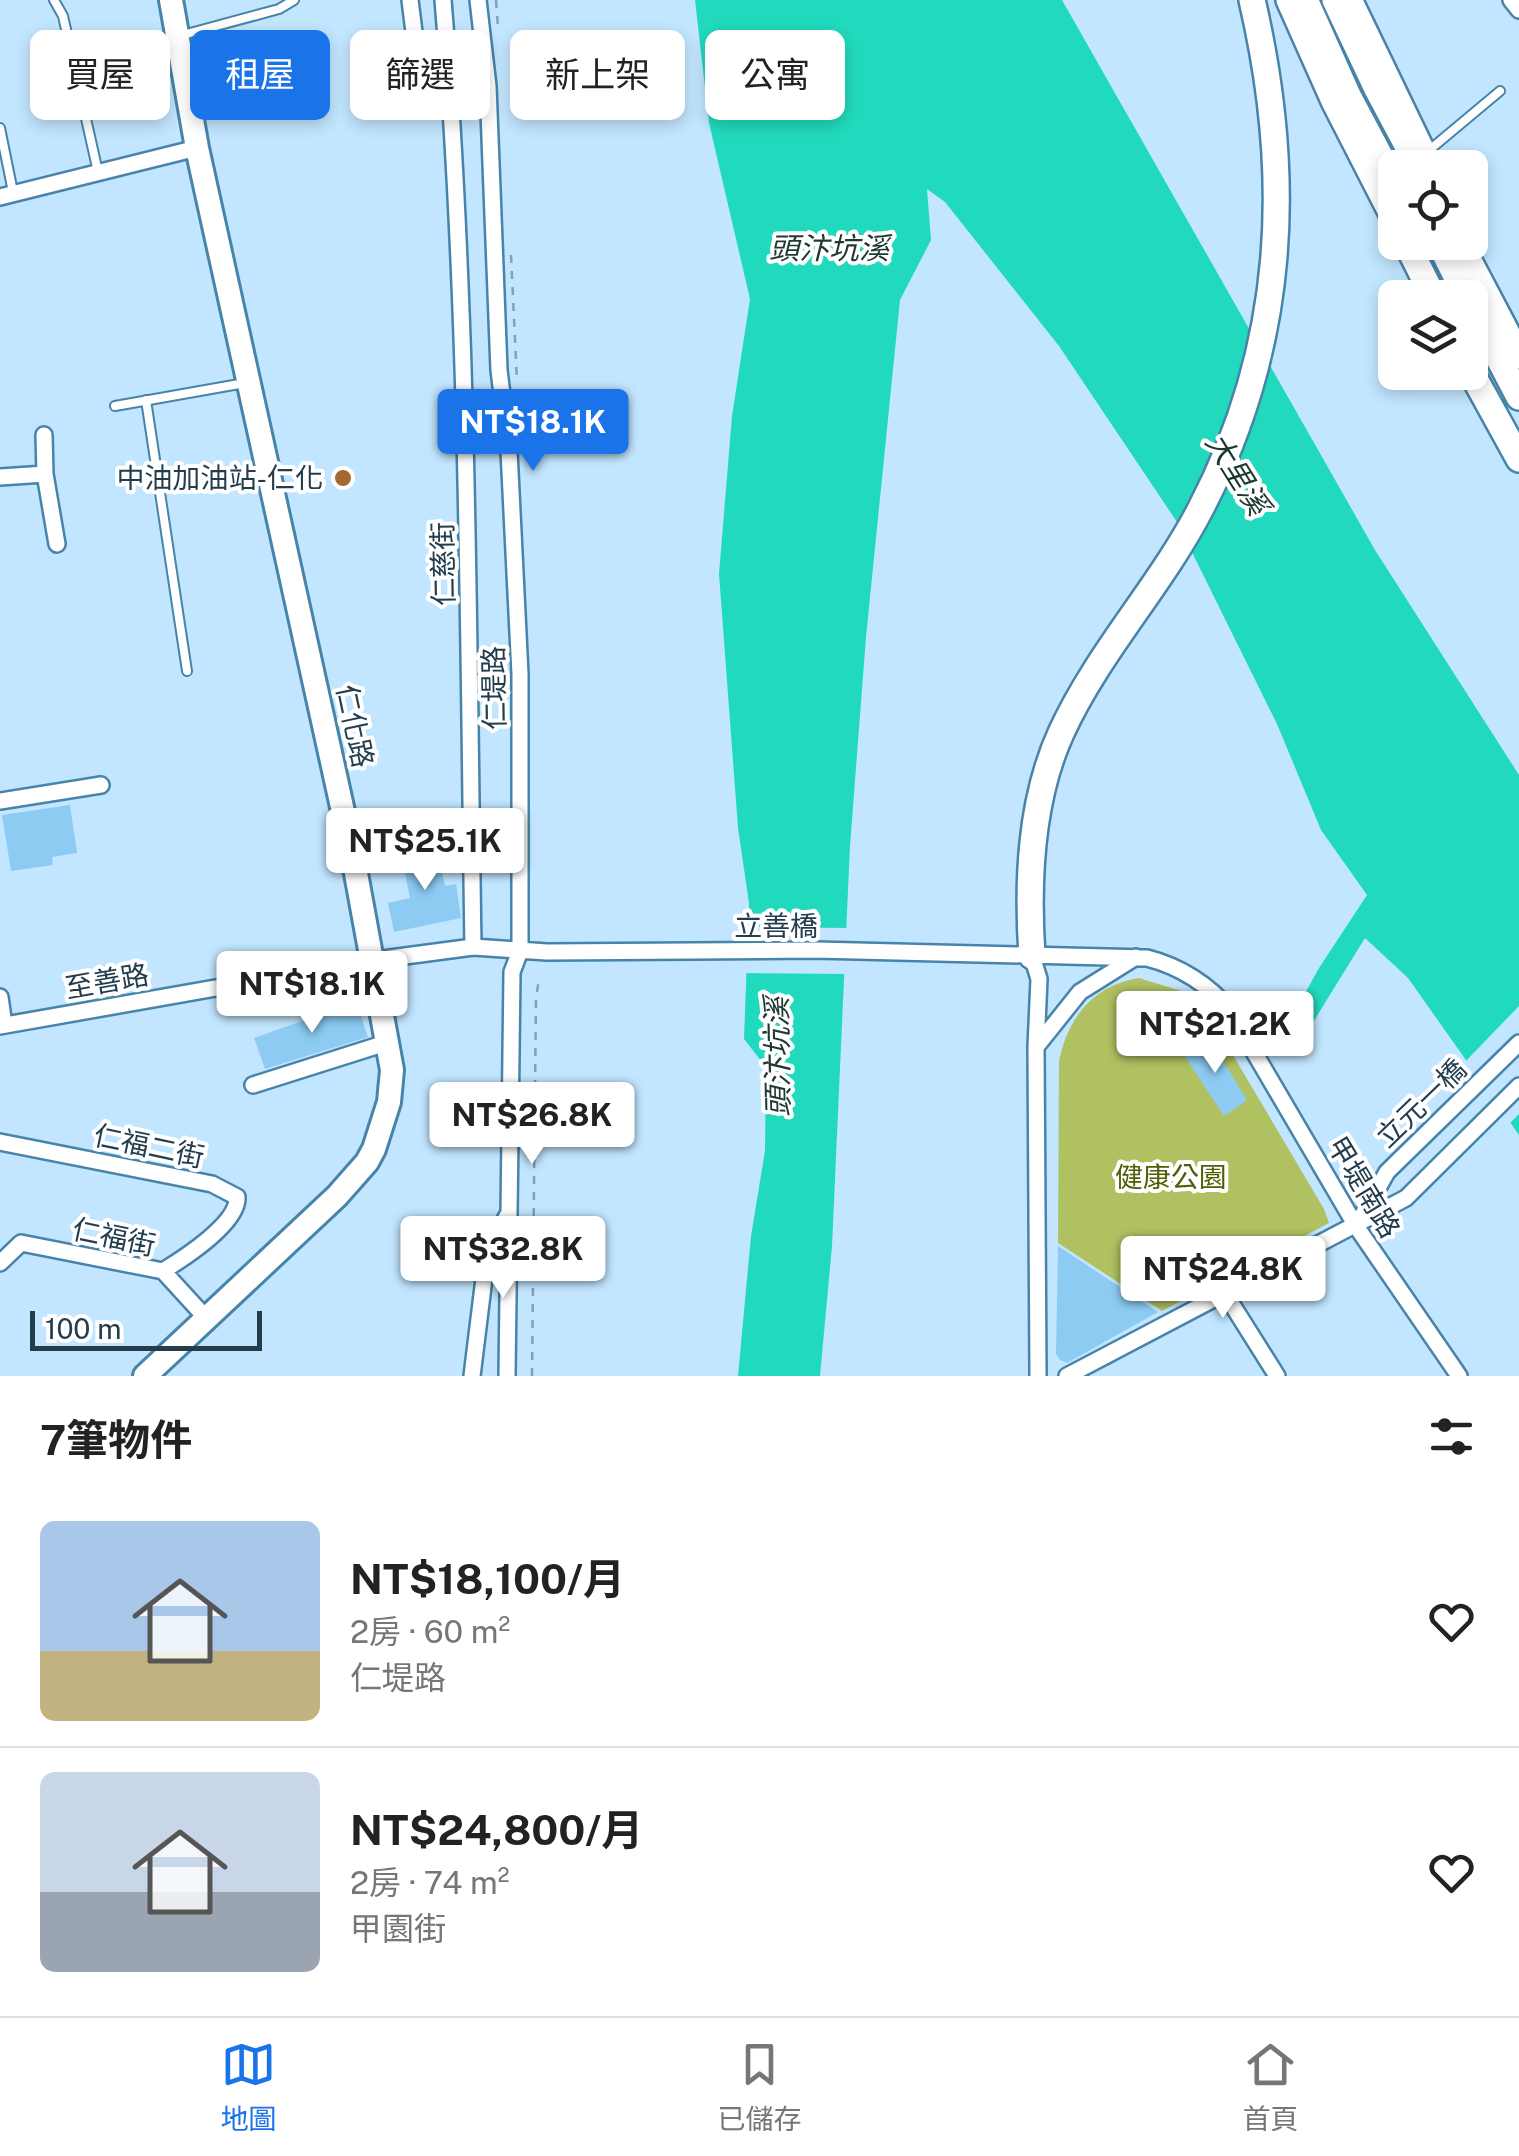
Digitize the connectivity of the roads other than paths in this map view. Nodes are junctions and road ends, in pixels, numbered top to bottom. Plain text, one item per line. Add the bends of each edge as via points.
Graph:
1 (54, 0) edge
2 (171, 0) edge
3 (294, 0) edge
4 (410, 0) edge
5 (443, 0) edge
6 (478, 0) edge
7 (1252, 0) edge
8 (1289, 0) edge
9 (1308, 0) edge
10 (1322, 0) edge
11 (1335, 0) edge
12 (1352, 0) edge
13 (1510, 0) edge
14 (1519, 10) edge
15 (414, 30) edge
16 (178, 36) junction
17 (1500, 91) dead end
18 (0, 128) edge
19 (198, 148) junction
20 (1380, 150) edge
21 (1393, 150) edge
22 (1418, 150) edge
23 (1421, 150) edge
24 (1439, 150) edge
25 (98, 172) junction
26 (1378, 187) edge
27 (6, 196) edge
28 (1468, 260) edge
29 (1481, 260) edge
30 (1519, 332) edge
31 (1488, 339) edge
32 (1488, 354) edge
33 (1519, 356) edge
34 (250, 382) junction
35 (1481, 390) edge
36 (1519, 397) edge
37 (146, 400) junction
38 (115, 406) dead end
39 (1519, 410) edge
40 (44, 435) dead end
41 (1519, 459) edge
42 (45, 474) junction
43 (0, 477) edge
44 (57, 544) dead end
45 (186, 671) dead end
46 (102, 786) dead end
47 (0, 801) edge
48 (473, 948) junction
49 (520, 952) junction
50 (1032, 956) junction
51 (1137, 956) junction
52 (374, 960) junction
53 (0, 997) edge
54 (2, 1025) edge
55 (389, 1042) junction
56 (1519, 1043) edge
57 (1036, 1047) junction
58 (253, 1085) dead end
59 (1519, 1086) edge
60 (0, 1142) edge
61 (1376, 1206) junction
62 (509, 1215) junction
63 (1356, 1226) junction
64 (0, 1263) edge
65 (163, 1272) junction
66 (1226, 1294) junction
67 (206, 1318) junction
68 (145, 1376) edge
69 (472, 1376) edge
70 (507, 1376) edge
71 (1038, 1376) edge
72 (1068, 1376) edge
73 (1277, 1376) edge
74 (1458, 1376) edge

1 - 25 lane
2 - 16 main road, 仁化路
3 - 16 lane
4 - 15 street
5 - 48 street, 仁慈街 via 465,388
6 - 49 street, 仁堤路 via 520,674
7 - 50 highway via 1271,96 1278,179 1263,338 1235,433 1201,509 1085,689 1053,754 1035,826
8 - 26 highway
9 - 20 street
10 - 21 highway
11 - 22 highway via 1376,89
12 - 23 street
13 - 14 street
16 - 19 main road, 仁化路
17 - 24 lane
18 - 27 lane
19 - 25 street
19 - 34 main road, 仁化路
25 - 27 street
28 - 33 highway
29 - 30 street
31 - 36 highway
32 - 39 street
34 - 37 lane
34 - 52 main road, 仁化路
35 - 41 highway
37 - 38 lane
37 - 45 lane
40 - 42 street
42 - 43 street
42 - 44 street
46 - 47 street
48 - 49 street, 至善路
48 - 52 street, 至善路
49 - 50 street, 立善橋
49 - 62 street, 仁堤路 via 512,972
50 - 51 street, 甲堤南路
50 - 57 street via 1039,979
51 - 57 street via 1080,992
51 - 63 street, 甲堤南路 via 1186,974 1226,1006
52 - 54 street, 至善路
52 - 55 main road, 仁化路
53 - 54 street
55 - 58 street
55 - 67 main road, 仁化路 via 389,1102 366,1162
56 - 61 street, 立元一橋 via 1386,1172
57 - 71 street
59 - 61 street, 立元一橋 via 1406,1198
60 - 65 street, 仁福二街 via 212,1184 237,1197 227,1220
61 - 63 street, 立元一橋
62 - 69 street via 487,1254
62 - 70 street, 仁堤路
63 - 66 street
63 - 74 street, 甲堤南路
64 - 65 street, 仁福街 via 21,1243
65 - 67 street, 仁福街
66 - 72 street
66 - 73 street
67 - 68 main road, 仁化路

